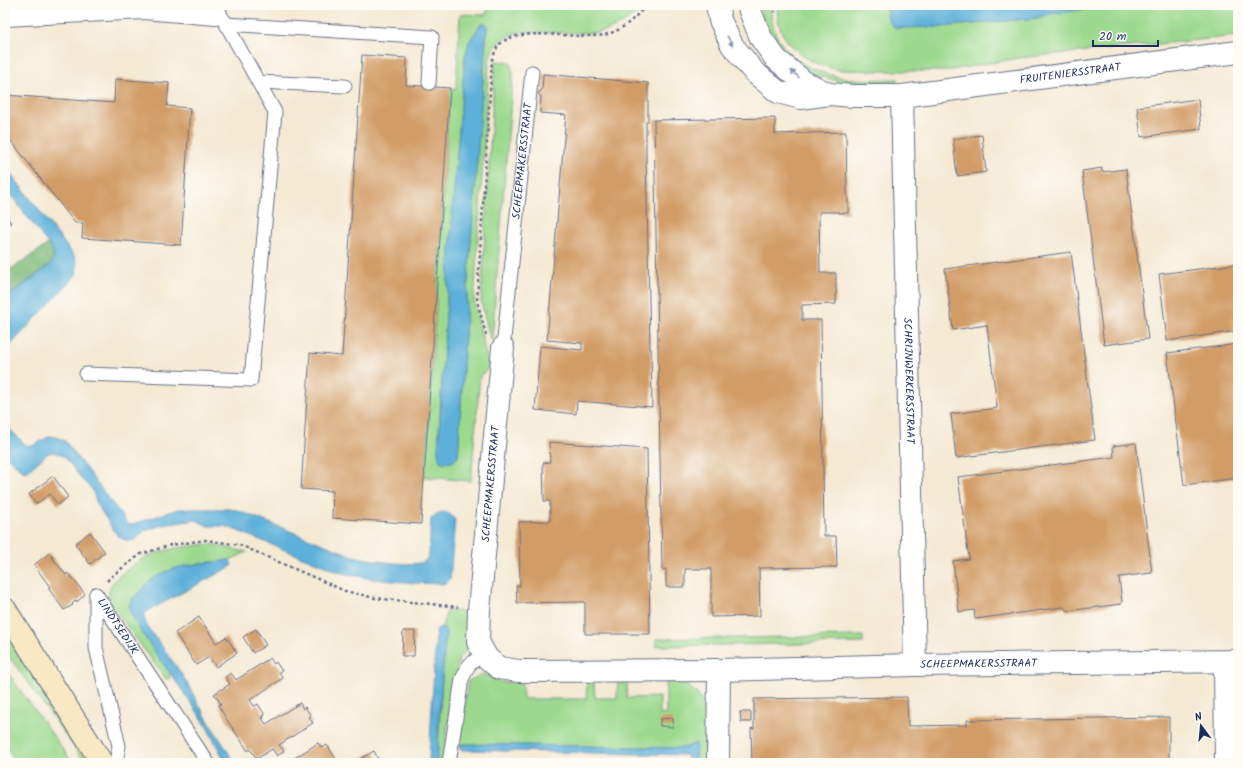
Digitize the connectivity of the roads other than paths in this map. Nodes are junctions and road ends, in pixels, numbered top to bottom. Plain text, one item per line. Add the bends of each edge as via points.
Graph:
1 (717, 5) edge
2 (749, 5) edge
3 (5, 15) edge
4 (221, 19) junction
5 (1238, 52) edge
6 (532, 72) dead end
7 (258, 82) junction
8 (429, 83) dead end
9 (345, 86) dead end
10 (829, 94) junction
11 (902, 96) junction
12 (503, 348) joint
13 (86, 374) dead end
14 (5, 609) edge
15 (484, 653) junction
16 (1231, 661) edge
17 (915, 665) junction
18 (719, 670) junction
19 (102, 763) edge
20 (116, 763) edge
21 (208, 763) edge
22 (449, 763) edge
23 (718, 763) edge
24 (1226, 763) edge

1 -> 10 street, FRUITENIERSSTRAAT via 720,20 732,45 754,72 778,92 801,98
10 -> 2 street, FRUITENIERSSTRAAT via 804,82 776,59 761,38
3 - 4 street via 144,8
4 - 7 lane
4 - 8 lane via 432,37
5 - 11 street, FRUITENIERSSTRAAT
6 - 12 lane, SCHEEPMAKERSSTRAAT
7 - 9 lane
7 - 13 lane via 275,112 251,380
10 - 11 street, FRUITENIERSSTRAAT
11 - 17 street, SCHRIJNWERKERSSTRAAT
12 - 15 street, SCHEEPMAKERSSTRAAT via 479,610 478,642
14 - 19 street
15 - 18 street, SCHEEPMAKERSSTRAAT via 499,668 519,671
15 - 22 lane via 469,665 462,679
16 - 17 street, SCHEEPMAKERSSTRAAT
16 - 24 street
17 - 18 street, SCHEEPMAKERSSTRAAT
18 - 23 street
20 - 21 lane, LINDTSEDIJK via 119,746 96,648 96,594

